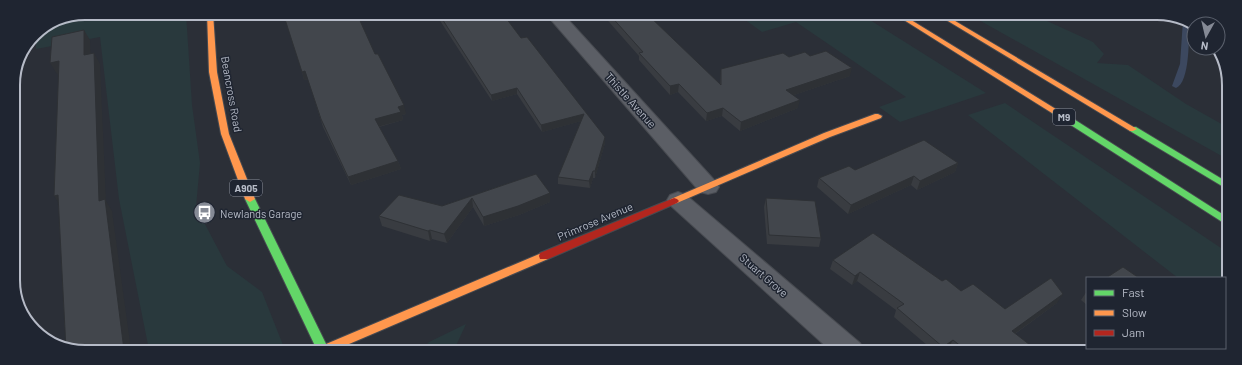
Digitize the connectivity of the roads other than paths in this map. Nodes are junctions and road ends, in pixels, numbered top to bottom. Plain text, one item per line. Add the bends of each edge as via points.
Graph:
1 (210, 20) edge
2 (559, 20) edge
3 (907, 20) edge
4 (949, 20) edge
5 (878, 116) dead end
6 (1222, 183) edge
7 (708, 187) junction
8 (678, 200) junction
9 (1222, 219) edge
10 (321, 345) edge
11 (335, 345) edge
12 (843, 345) edge

1 - 10 main road, Beancross Road / A905 via 214,72 225,134 252,204
2 - 7 street, Thistle Avenue
3 - 9 main road, M9 via 1011,83
4 - 6 main road, M9
5 - 7 main road, Primrose Avenue via 827,135
7 - 8 main road, Primrose Avenue
8 - 11 main road, Primrose Avenue
8 - 12 street, Stuart Grove

